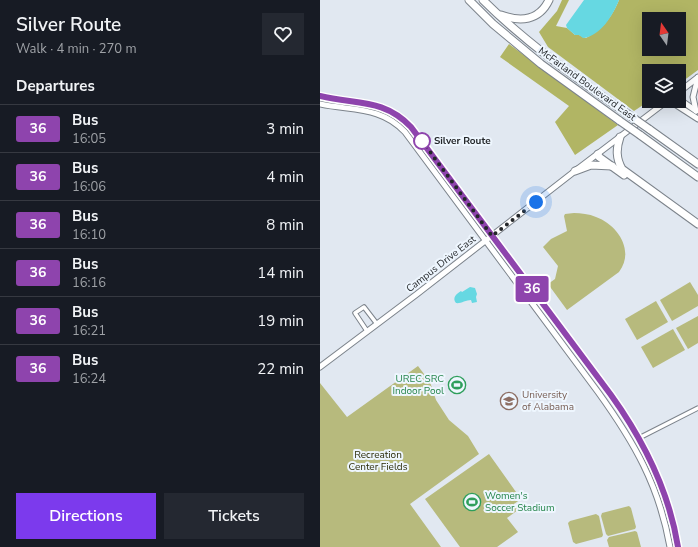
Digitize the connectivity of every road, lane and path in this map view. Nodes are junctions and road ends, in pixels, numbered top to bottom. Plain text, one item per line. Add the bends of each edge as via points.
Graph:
1 (469, 0) edge
2 (483, 0) edge
3 (549, 0) edge
4 (495, 13) junction
5 (698, 77) edge
6 (686, 86) edge
7 (320, 96) edge
8 (320, 104) edge
9 (686, 104) edge
10 (659, 108) edge
11 (680, 108) edge
12 (697, 112) edge
13 (698, 119) edge
14 (620, 137) junction
15 (598, 154) junction
16 (698, 164) edge
17 (612, 166) junction
18 (622, 169) junction
19 (575, 171) junction
20 (698, 177) edge
21 (698, 224) edge
22 (698, 229) edge
23 (492, 236) junction
24 (486, 240) junction
25 (377, 324) junction
26 (367, 331) junction
27 (320, 367) edge
28 (698, 408) edge
29 (639, 438) junction
30 (670, 547) edge
31 (678, 547) edge

1 - 20 highway, McFarland Boulevard East, bridge via 541,64
2 - 4 highway, McFarland Boulevard East
3 - 4 highway via 541,11 526,19 520,20
4 - 16 highway, McFarland Boulevard East, bridge via 544,54
5 - 6 street
5 - 12 street via 694,97
7 - 23 street via 376,105 402,118 416,133
8 - 24 street via 376,113 399,126
9 - 12 street
10 - 14 street, Campus Drive East
11 - 13 street
14 - 15 street, Campus Drive East
14 - 18 highway via 617,155
15 - 17 highway
15 - 18 highway via 605,156
15 - 19 street, Campus Drive East
17 - 19 highway via 592,165
17 - 22 highway
18 - 21 highway
19 - 23 street, Campus Drive East
23 - 24 street, Campus Drive East
23 - 29 street via 611,395
24 - 25 street, Campus Drive East
24 - 30 street via 635,446 654,489
25 - 26 street, Campus Drive East
25 - 26 street via 364,307 355,313
26 - 27 street, Campus Drive East
28 - 29 street
29 - 31 street via 661,484

